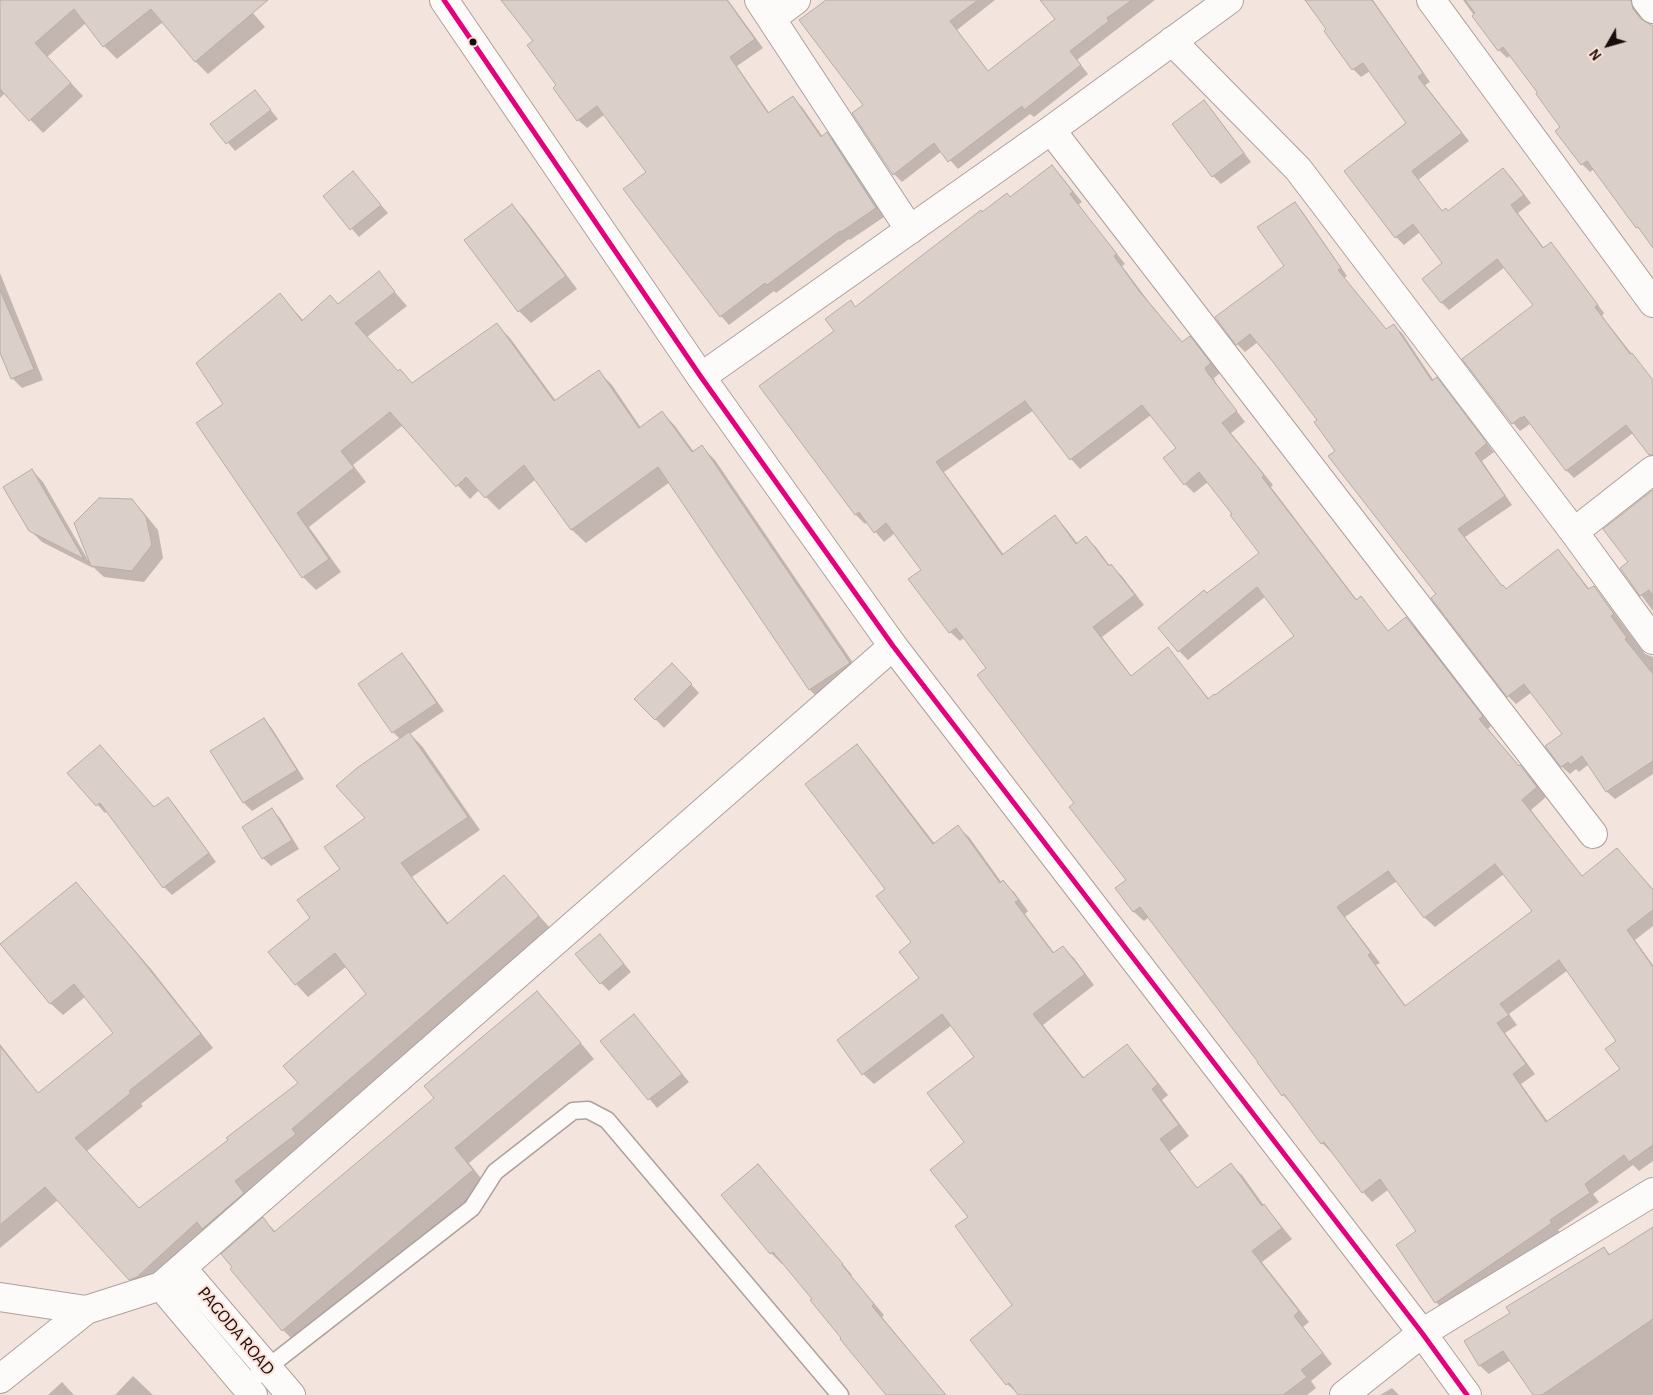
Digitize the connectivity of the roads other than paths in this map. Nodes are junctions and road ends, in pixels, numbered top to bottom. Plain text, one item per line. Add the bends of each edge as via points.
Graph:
1 (444, 0) edge
2 (796, 0) edge
3 (1229, 0) edge
4 (1431, 0) edge
5 (1646, 0) edge
6 (766, 9) edge
7 (1653, 9) edge
8 (1172, 41) junction
9 (1051, 130) junction
10 (910, 230) junction
11 (1653, 303) edge
12 (701, 377) junction
13 (1653, 470) edge
14 (1574, 532) junction
15 (1653, 640) edge
16 (892, 646) junction
17 (1593, 834) dead end
18 (1653, 1192) edge
19 (182, 1268) junction
20 (161, 1286) junction
21 (0, 1297) edge
22 (86, 1310) junction
23 (1422, 1333) junction
24 (268, 1368) junction
25 (0, 1379) edge
26 (249, 1390) edge
27 (291, 1395) edge
28 (840, 1395) edge
29 (1344, 1395) edge
30 (1467, 1395) edge

1 - 12 street
2 - 6 street
3 - 8 street
4 - 11 street
5 - 7 street
6 - 10 street
8 - 9 street
8 - 14 street via 1298,169
9 - 10 street
9 - 17 street
10 - 12 street
12 - 16 street
13 - 14 street
14 - 15 street
16 - 19 street
16 - 23 street
18 - 23 street
19 - 20 street
19 - 24 street, PAGODA ROAD
20 - 22 street
20 - 26 street, PAGODA ROAD
21 - 22 street
22 - 25 street
23 - 29 street
23 - 30 street
24 - 26 lane
24 - 27 street, PAGODA ROAD
24 - 28 lane via 472,1208 495,1172 573,1111 588,1110 606,1120

